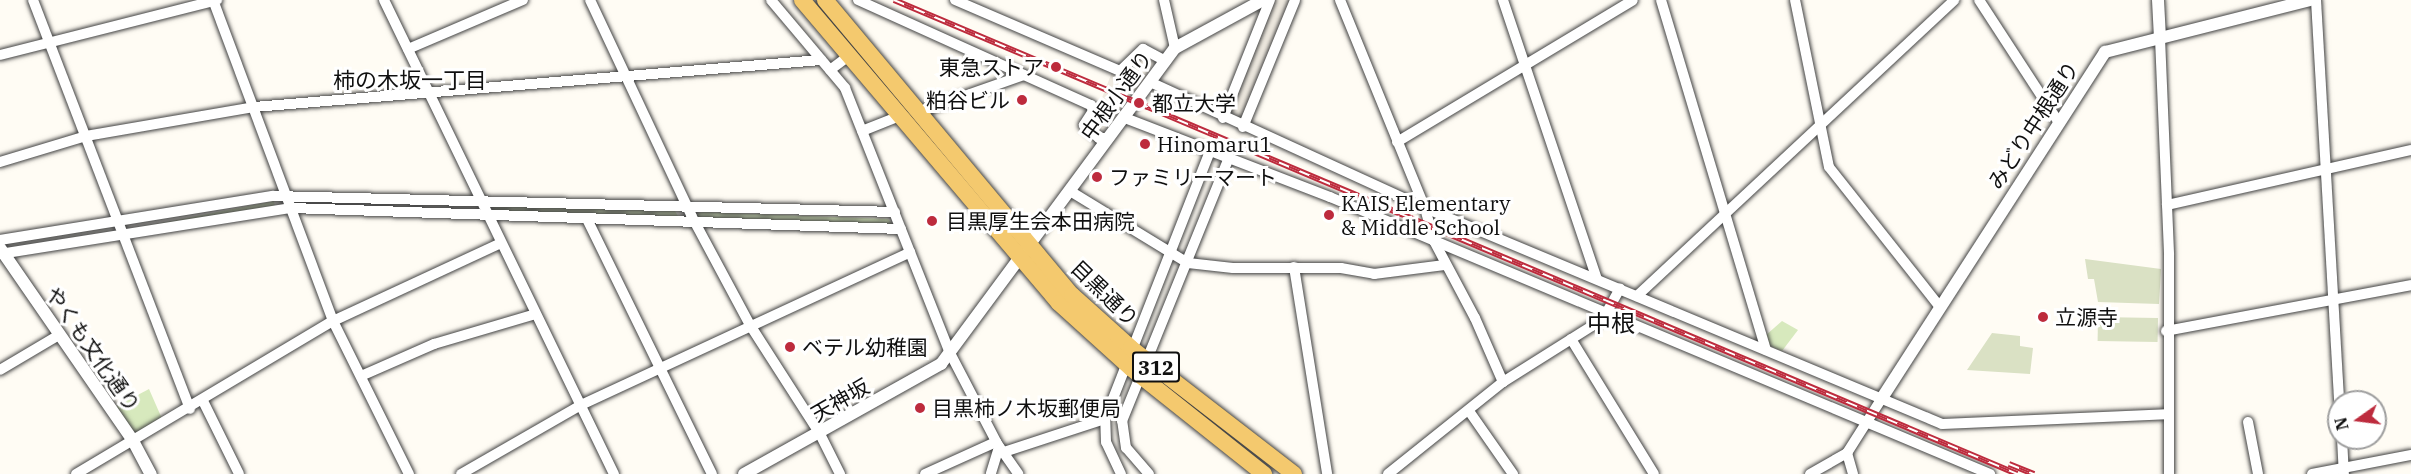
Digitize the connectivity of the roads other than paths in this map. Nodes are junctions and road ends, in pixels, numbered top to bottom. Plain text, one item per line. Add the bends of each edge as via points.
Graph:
1 (33, 0) edge
2 (214, 0) edge
3 (384, 0) edge
4 (523, 0) edge
5 (590, 0) edge
6 (771, 0) edge
7 (802, 0) edge
8 (825, 0) edge
9 (858, 0) edge
10 (954, 0) edge
11 (1164, 0) edge
12 (1263, 0) edge
13 (1270, 0) edge
14 (1295, 0) edge
15 (1340, 0) edge
16 (1503, 0) edge
17 (1633, 0) edge
18 (1661, 0) edge
19 (1795, 0) edge
20 (1954, 0) edge
21 (1979, 0) edge
22 (2158, 0) edge
23 (2310, 0) edge
24 (2316, 0) edge
25 (2160, 38) junction
26 (50, 45) junction
27 (1175, 48) junction
28 (408, 49) junction
29 (0, 55) edge
30 (850, 55) junction
31 (821, 60) junction
32 (1166, 61) junction
33 (1526, 65) junction
34 (830, 70) junction
35 (627, 75) junction
36 (1024, 75) junction
37 (1150, 82) junction
38 (428, 92) junction
39 (254, 106) junction
40 (911, 113) junction
41 (1125, 117) junction
42 (2058, 121) junction
43 (1233, 122) junction
44 (1821, 122) junction
45 (862, 131) junction
46 (86, 136) junction
47 (1109, 138) junction
48 (1397, 142) junction
49 (2411, 150) edge
50 (1220, 155) junction
51 (0, 162) edge
52 (2326, 171) junction
53 (1070, 191) junction
54 (285, 196) junction
55 (481, 202) junction
56 (2167, 205) junction
57 (291, 208) junction
58 (1425, 208) junction
59 (688, 209) junction
60 (1726, 211) junction
61 (895, 212) junction
62 (488, 216) junction
63 (587, 219) junction
64 (119, 220) junction
65 (695, 222) junction
66 (901, 229) junction
67 (123, 233) junction
68 (0, 240) edge
69 (1434, 241) junction
70 (501, 243) junction
71 (1, 252) edge
72 (910, 252) junction
73 (1025, 252) junction
74 (1170, 255) junction
75 (1188, 263) junction
76 (1444, 265) junction
77 (1294, 267) junction
78 (1597, 279) junction
79 (2411, 285) edge
80 (1620, 288) junction
81 (1637, 296) junction
82 (2333, 300) junction
83 (1940, 307) junction
84 (1609, 313) junction
85 (536, 314) junction
86 (333, 321) junction
87 (750, 325) junction
88 (2166, 330) junction
89 (59, 335) junction
90 (1571, 339) junction
91 (1766, 350) junction
92 (950, 353) junction
93 (1128, 356) junction
94 (1147, 360) junction
95 (659, 367) junction
96 (0, 370) edge
97 (361, 376) junction
98 (1140, 376) junction
99 (1503, 382) junction
100 (2338, 390) edge
101 (1882, 398) junction
102 (203, 402) junction
103 (581, 405) junction
104 (190, 408) junction
105 (1469, 411) junction
106 (2167, 414) junction
107 (1870, 417) junction
108 (1105, 419) junction
109 (2248, 422) dead end
110 (820, 434) junction
111 (132, 439) junction
112 (1000, 447) junction
113 (2343, 450) edge
114 (1846, 453) junction
115 (2411, 455) edge
116 (1969, 470) edge
117 (2344, 471) edge
118 (76, 474) edge
119 (152, 474) edge
120 (239, 474) edge
121 (409, 474) edge
122 (461, 474) edge
123 (614, 474) edge
124 (712, 474) edge
125 (744, 474) edge
126 (840, 474) edge
127 (926, 474) edge
128 (991, 474) edge
129 (1018, 474) edge
130 (1122, 474) edge
131 (1149, 474) edge
132 (1264, 474) edge
133 (1294, 474) edge
134 (1327, 474) edge
135 (1388, 474) edge
136 (1513, 474) edge
137 (1654, 474) edge
138 (1809, 474) edge
139 (1853, 474) edge
140 (1990, 474) edge
141 (2169, 474) edge
142 (2258, 474) edge
143 (2312, 474) edge

1 - 26 street
2 - 26 street
2 - 39 street
3 - 28 street
4 - 28 street
5 - 35 street
6 - 31 street
7 - 30 main road, 目黒通り / 312
8 - 40 main road, 目黒通り / 312
9 - 36 street
10 - 32 street via 1120,71 1143,49
11 - 27 street
12 - 27 street, 中根小通り
13 - 43 street
14 - 43 street
15 - 48 street
16 - 33 street
17 - 33 street
18 - 60 street
19 - 44 street
20 - 44 street
21 - 42 street
22 - 25 street
23 - 25 street, みどり中根通り
24 - 52 street
25 - 42 street, みどり中根通り via 2105,52
25 - 56 street
26 - 29 street
26 - 46 street
27 - 32 street, 中根小通り
28 - 38 street
30 - 34 street
30 - 40 main road, 目黒通り / 312
31 - 34 street
31 - 35 street
32 - 37 street, 中根小通り
33 - 48 street
33 - 78 street
34 - 45 street via 845,88
35 - 38 street
35 - 59 street
36 - 40 street
36 - 47 street via 1091,105 1093,111 1084,125 1099,138
37 - 41 street, 中根小通り
37 - 43 street
38 - 39 street
38 - 55 street
39 - 46 street
39 - 54 street
40 - 45 street
40 - 73 main road, 目黒通り / 312
41 - 47 street, 中根小通り
41 - 50 street
42 - 83 street, みどり中根通り
43 - 58 street
44 - 60 street
44 - 83 street via 1829,166
45 - 61 street
46 - 51 street
46 - 64 street
47 - 53 street, 中根小通り
48 - 58 street
49 - 52 street
50 - 69 street
50 - 74 street
50 - 75 street
52 - 56 street
52 - 82 street
53 - 73 street, 中根小通り
53 - 74 street
54 - 55 street
54 - 57 street
54 - 64 street
55 - 59 street
55 - 62 street
56 - 88 street
57 - 62 street
57 - 67 street
57 - 86 street
58 - 69 street
58 - 78 street
59 - 61 street
59 - 65 street
60 - 81 street
60 - 91 street
61 - 66 street
62 - 63 street
62 - 70 street
63 - 65 street
63 - 95 street
64 - 67 street
64 - 68 street
65 - 66 street
65 - 87 street
66 - 72 street
67 - 71 street
67 - 104 street
69 - 76 street
69 - 84 street
70 - 85 street
70 - 86 street
71 - 89 street, やくも文化通り
72 - 87 street
72 - 92 street
73 - 92 street, 天神坂
73 - 93 main road, 目黒通り / 312 via 1059,303
74 - 75 street
74 - 93 street
75 - 77 street via 1233,268
75 - 94 street
76 - 77 street via 1374,274 1341,268
76 - 99 street via 1475,318
77 - 134 street
78 - 80 street
79 - 82 street
80 - 81 street
80 - 84 street
81 - 91 street
82 - 88 street
82 - 100 street
83 - 101 street, みどり中根通り
84 - 90 street
84 - 107 street
85 - 97 street via 434,344
85 - 103 street
86 - 97 street
86 - 102 street
87 - 95 street
87 - 110 street
88 - 106 street
89 - 96 street
89 - 111 street, やくも文化通り
90 - 99 street
90 - 137 street
91 - 101 street
92 - 110 street, 天神坂 via 938,366
92 - 112 street
93 - 94 main road, 目黒通り / 312
93 - 98 main road, 目黒通り / 312
93 - 108 street
94 - 98 street
94 - 133 main road, 目黒通り / 312
95 - 103 street
95 - 124 street
97 - 121 street
98 - 131 street via 1122,420 1126,448
98 - 132 main road, 目黒通り / 312
99 - 105 street
101 - 106 street via 1942,424
101 - 107 street
102 - 104 street
102 - 120 street
103 - 122 street
103 - 123 street
104 - 111 street
105 - 135 street
105 - 136 street
106 - 141 street
107 - 114 street
107 - 116 street
108 - 112 street
108 - 130 street via 1106,442
109 - 142 street
110 - 125 street, 天神坂
110 - 126 street
111 - 118 street
111 - 119 street, やくも文化通り
112 - 127 street
112 - 128 street
112 - 129 street
113 - 117 street
114 - 138 street
114 - 139 street
115 - 117 street
116 - 140 street
117 - 143 street

